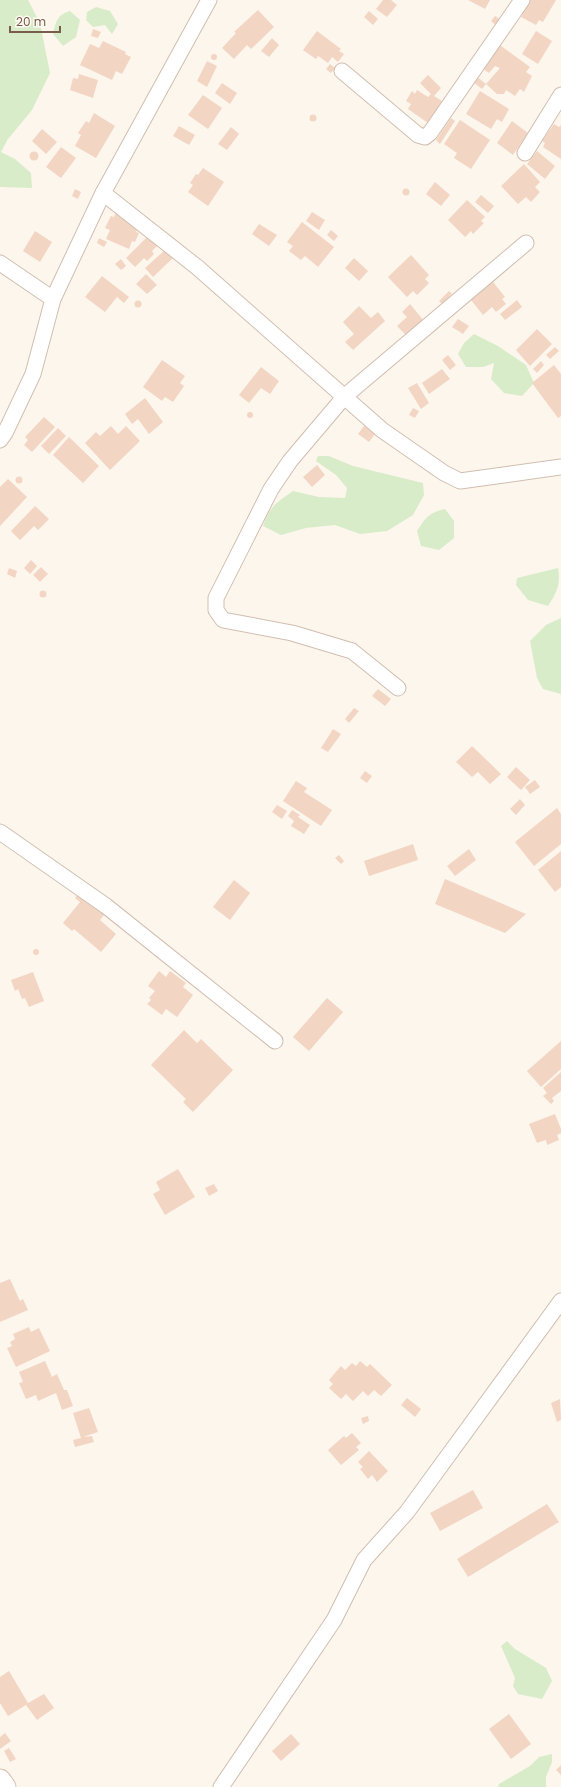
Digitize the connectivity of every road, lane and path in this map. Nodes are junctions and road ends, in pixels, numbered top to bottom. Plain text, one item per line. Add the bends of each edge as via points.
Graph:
1 (209, 0) edge
2 (522, 0) edge
3 (342, 71) dead end
4 (561, 95) edge
5 (525, 153) dead end
6 (103, 193) junction
7 (526, 244) dead end
8 (0, 263) edge
9 (53, 299) junction
10 (345, 396) junction
11 (0, 440) edge
12 (561, 467) edge
13 (398, 688) dead end
14 (0, 832) edge
15 (275, 1040) dead end
16 (561, 1301) edge
17 (0, 1780) edge
18 (5, 1787) edge
19 (221, 1787) edge

1 - 6 street
2 - 3 street via 425,137 418,136
4 - 5 street
6 - 9 street
6 - 10 street via 196,267
7 - 10 street
8 - 9 street
9 - 11 street via 33,374
10 - 12 street via 382,430 444,473 460,481
10 - 13 street via 290,461 271,489 216,598 216,610 223,620 292,633 352,651
14 - 15 street via 106,906
16 - 19 street via 407,1512 364,1560 334,1620
17 - 18 street

